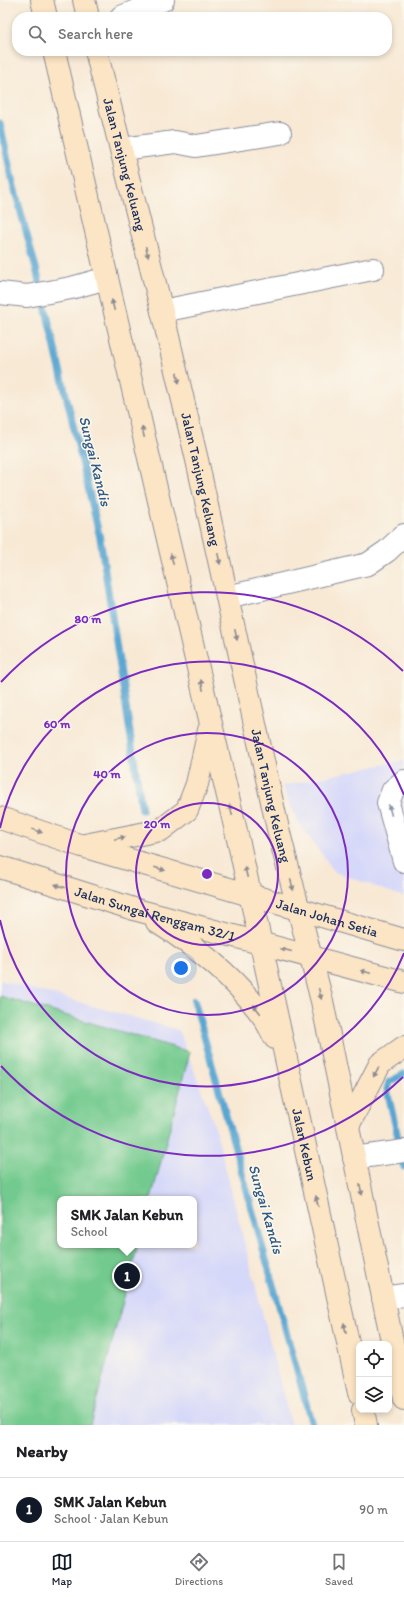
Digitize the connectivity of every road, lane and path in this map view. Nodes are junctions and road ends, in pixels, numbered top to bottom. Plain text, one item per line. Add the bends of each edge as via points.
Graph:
1 (42, 0) edge
2 (84, 0) edge
3 (163, 0) edge
4 (45, 12) edge
5 (87, 12) edge
6 (133, 12) edge
7 (55, 56) edge
8 (97, 56) edge
9 (280, 134) dead end
10 (122, 149) junction
11 (373, 269) dead end
12 (107, 278) junction
13 (0, 293) edge
14 (162, 311) junction
15 (404, 535) edge
16 (227, 597) junction
17 (211, 723) junction
18 (404, 781) edge
19 (0, 818) edge
20 (82, 846) junction
21 (404, 861) edge
22 (0, 866) edge
23 (251, 895) junction
24 (299, 909) junction
25 (137, 910) junction
26 (404, 940) edge
27 (261, 944) junction
28 (310, 957) junction
29 (404, 982) edge
30 (404, 1047) edge
31 (285, 1054) junction
32 (348, 1126) junction
33 (404, 1152) edge
34 (354, 1158) junction
35 (394, 1297) edge
36 (356, 1379) edge
37 (404, 1399) edge
38 (364, 1413) edge
39 (366, 1425) edge

1 - 4 main road
2 - 5 main road
3 - 6 street
7 - 12 main road
8 - 10 main road, Jalan Tanjung Keluang
9 - 10 street via 196,146 175,142
10 -> 14 main road, Jalan Tanjung Keluang
11 - 14 street
12 - 13 street via 27,296
17 -> 12 main road
14 -> 16 main road, Jalan Tanjung Keluang
15 - 16 street via 368,564
16 -> 24 main road, Jalan Tanjung Keluang via 278,829
20 -> 17 main road via 161,830 186,810 198,784
23 -> 17 main road
21 -> 18 street via 388,803 393,790
19 -> 20 main road
20 -> 23 main road
25 -> 22 main road, Jalan Sungai Renggam 32/1
23 - 24 main road, Jalan Johan Setia
23 - 27 main road, Jalan Kebun
24 - 26 main road, Jalan Johan Setia
24 - 28 main road
25 - 27 main road, Jalan Sungai Renggam 32/1
31 -> 25 main road via 260,1012 230,977 180,937
28 -> 27 main road, Jalan Sungai Renggam 32/1
27 - 31 main road, Jalan Kebun
29 -> 28 main road
28 -> 32 main road via 322,1001
30 -> 32 main road via 380,1064
36 -> 31 main road, Jalan Kebun
32 - 34 main road
33 - 34 street
34 -> 35 main road
35 - 37 main road
38 - 39 main road

